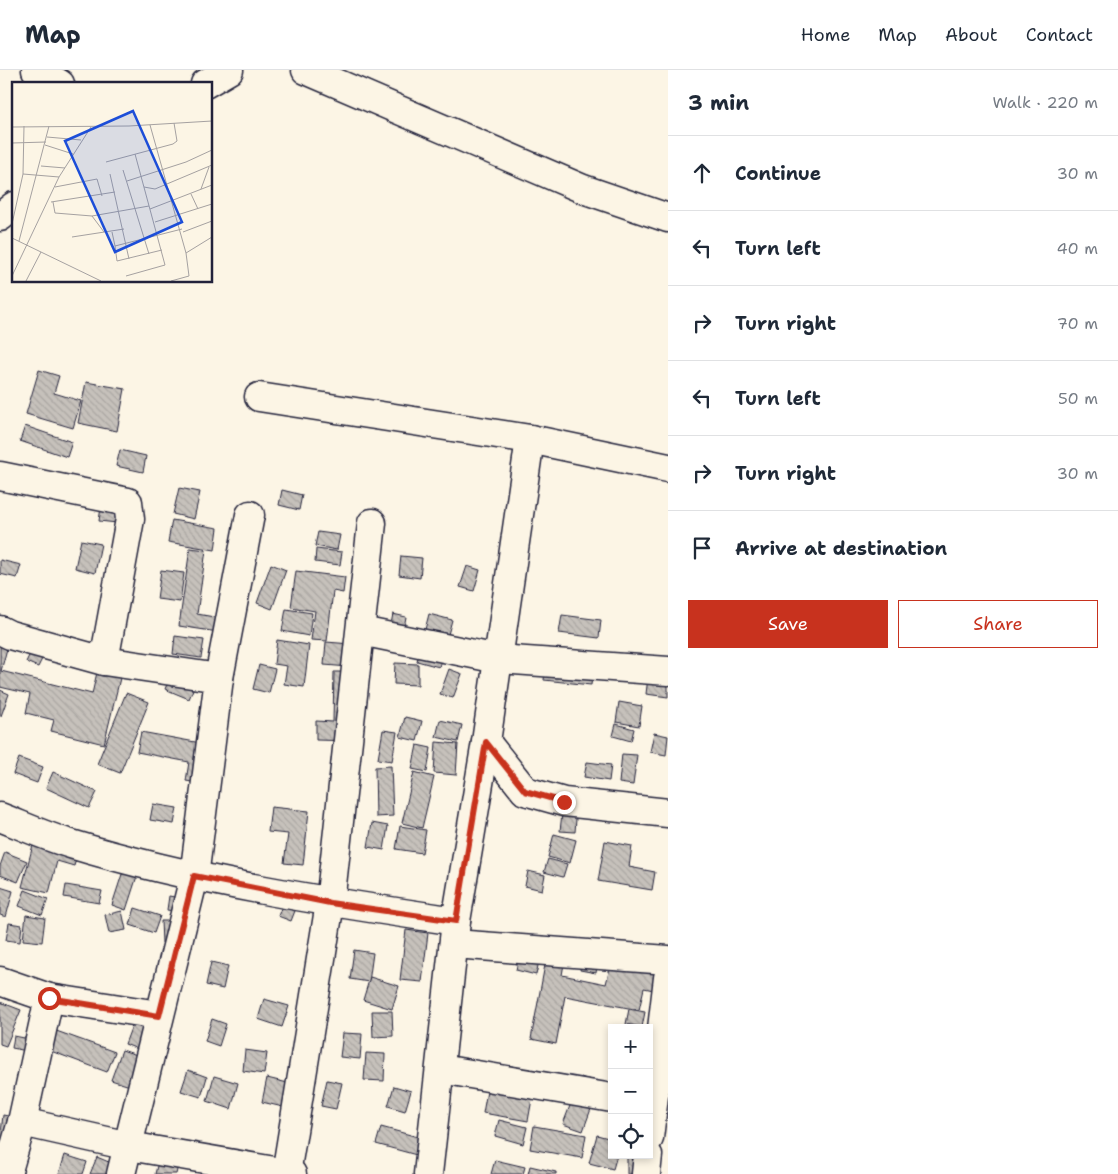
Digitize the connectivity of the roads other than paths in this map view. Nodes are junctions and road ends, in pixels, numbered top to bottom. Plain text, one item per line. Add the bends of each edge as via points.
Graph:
1 (36, 70) edge
2 (229, 70) edge
3 (306, 70) edge
4 (57, 82) edge
5 (208, 82) edge
6 (0, 196) edge
7 (12, 205) edge
8 (12, 208) edge
9 (0, 217) edge
10 (668, 218) edge
11 (259, 397) dead end
12 (530, 439) junction
13 (668, 468) edge
14 (0, 476) edge
15 (250, 515) dead end
16 (372, 523) dead end
17 (0, 630) edge
18 (361, 631) junction
19 (498, 659) junction
20 (104, 661) junction
21 (668, 671) edge
22 (219, 678) junction
23 (486, 742) junction
24 (668, 813) edge
25 (0, 817) edge
26 (194, 876) junction
27 (330, 903) junction
28 (455, 932) junction
29 (668, 960) edge
30 (668, 978) edge
31 (0, 981) edge
32 (49, 998) junction
33 (159, 1016) junction
34 (441, 1069) junction
35 (608, 1097) edge
36 (656, 1106) edge
37 (653, 1120) edge
38 (22, 1122) junction
39 (129, 1146) junction
40 (648, 1159) edge
41 (7, 1174) edge
42 (122, 1174) edge
43 (288, 1174) edge
44 (428, 1174) edge
45 (646, 1174) edge

1 - 4 street
2 - 5 street
3 - 10 street via 583,189
6 - 7 street
8 - 9 street
11 - 12 street
12 - 13 street
12 - 19 street
14 - 20 street via 128,502 130,519
15 - 22 street
16 - 18 street
17 - 20 street
18 - 19 street
18 - 27 street
19 - 21 street
19 - 23 street
20 - 22 street
22 - 26 street
23 - 24 street via 525,791 564,802
23 - 28 street
25 - 26 street via 70,844
26 - 27 street
26 - 33 street
27 - 28 street
27 - 43 street
28 - 29 street
28 - 34 street
30 - 36 street
31 - 32 street
32 - 33 street
32 - 38 street
33 - 39 street
34 - 35 street
34 - 44 street
36 - 37 street
38 - 39 street
38 - 41 street
39 - 42 street
39 - 43 street
40 - 45 street

